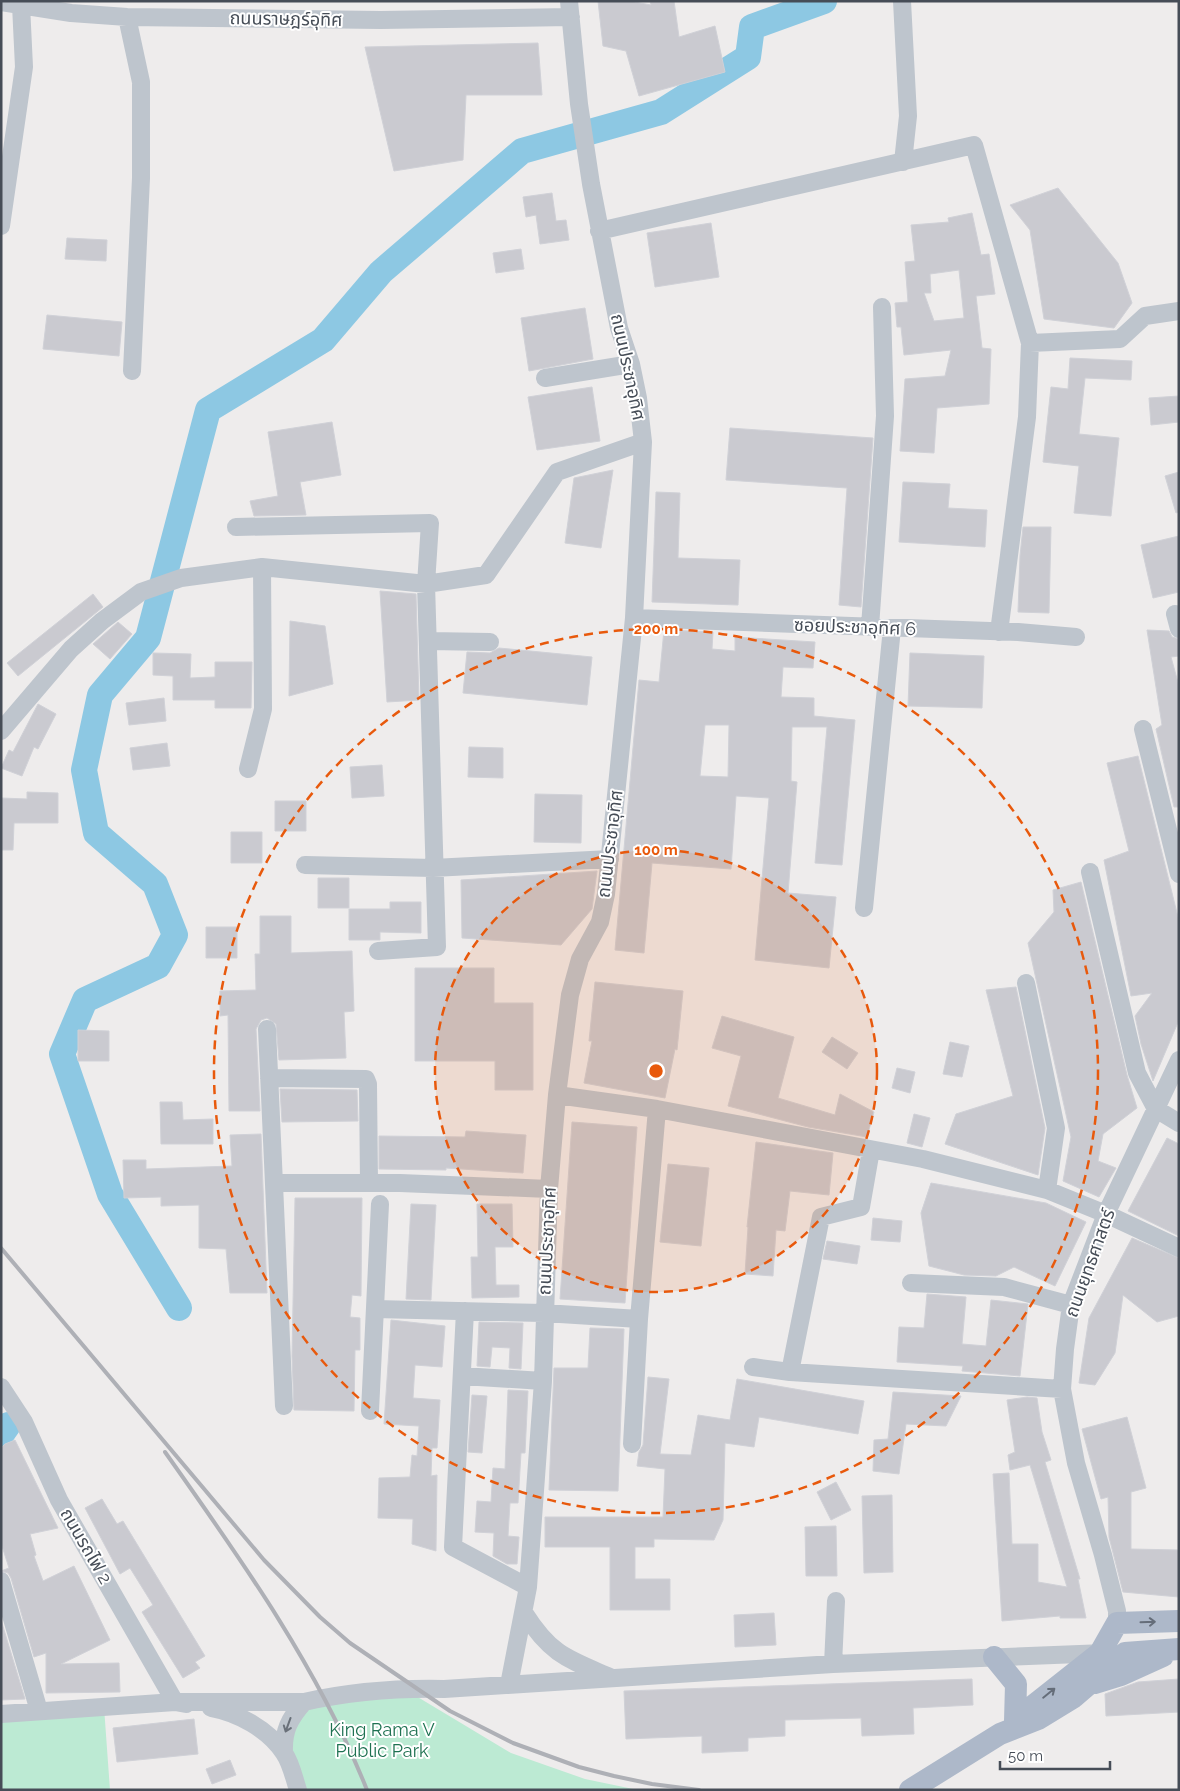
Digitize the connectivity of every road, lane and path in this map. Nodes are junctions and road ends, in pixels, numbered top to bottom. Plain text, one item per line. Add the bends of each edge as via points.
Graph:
1 (902, 1) edge
2 (1, 2) edge
3 (21, 5) junction
4 (570, 9) edge
5 (127, 17) junction
6 (903, 162) junction
7 (1, 226) edge
8 (599, 231) junction
9 (882, 307) dead end
10 (1179, 311) edge
11 (1030, 344) junction
12 (631, 364) junction
13 (132, 371) dead end
14 (545, 378) dead end
15 (643, 442) junction
16 (236, 527) dead end
17 (262, 567) junction
18 (426, 584) junction
19 (634, 618) junction
20 (870, 627) junction
21 (892, 628) junction
22 (999, 632) junction
23 (1076, 637) dead end
24 (429, 641) junction
25 (490, 642) dead end
26 (1143, 729) dead end
27 (1, 731) edge
28 (248, 769) dead end
29 (610, 859) junction
30 (305, 865) dead end
31 (433, 868) junction
32 (1090, 872) dead end
33 (1179, 874) edge
34 (864, 908) dead end
35 (378, 951) dead end
36 (1026, 983) dead end
37 (267, 1028) dead end
38 (1179, 1060) edge
39 (269, 1078) junction
40 (557, 1096) junction
41 (657, 1109) junction
42 (1156, 1109) junction
43 (1179, 1123) edge
44 (871, 1150) junction
45 (275, 1183) junction
46 (369, 1183) junction
47 (549, 1189) junction
48 (1047, 1190) junction
49 (380, 1204) dead end
50 (1106, 1214) junction
51 (1179, 1248) edge
52 (911, 1283) dead end
53 (1071, 1305) junction
54 (375, 1308) junction
55 (465, 1311) junction
56 (544, 1313) junction
57 (639, 1319) junction
58 (753, 1367) dead end
59 (790, 1372) junction
60 (462, 1376) junction
61 (543, 1381) junction
62 (1, 1387) edge
63 (1062, 1389) junction
64 (284, 1406) dead end
65 (370, 1411) dead end
66 (632, 1444) dead end
67 (1, 1581) edge
68 (528, 1587) junction
69 (836, 1601) dead end
70 (524, 1614) junction
71 (1179, 1621) edge
72 (1117, 1624) junction
73 (1178, 1649) edge
74 (1100, 1653) junction
75 (1125, 1653) junction
76 (994, 1657) junction
77 (833, 1664) junction
78 (614, 1679) junction
79 (510, 1685) junction
80 (1089, 1685) junction
81 (175, 1702) junction
82 (304, 1702) junction
83 (39, 1711) junction
84 (1, 1714) edge
85 (1008, 1728) junction
86 (284, 1753) junction
87 (298, 1790) edge
88 (910, 1790) edge

1 - 6 street via 908,116
2 - 3 street, ถนนราษฎร์อุทิศ
3 - 5 street, ถนนราษฎร์อุทิศ
3 - 7 street via 24,67
4 - 5 street, ถนนราษฎร์อุทิศ via 381,20
4 - 8 street, ถนนประชาอุทิศ via 579,104
5 - 13 street via 141,82 141,178
6 - 8 street
6 - 11 street via 974,145
8 - 12 street, ถนนประชาอุทิศ via 619,328
9 - 20 street via 885,416
10 - 11 street via 1145,316 1120,339
11 - 22 street via 1027,417
12 - 14 street
12 - 15 street, ถนนประชาอุทิศ
15 - 18 street via 557,472 486,575
15 - 19 street, ถนนประชาอุทิศ
16 - 18 street via 430,523
17 - 18 street
17 - 27 street via 181,578 141,592 70,649
17 - 28 street via 263,709
18 - 24 street
19 - 20 street, ซอยประชาอุทิศ 6
19 - 29 street, ถนนประชาอุทิศ
20 - 21 street, ซอยประชาอุทิศ 6
21 - 22 street, ซอยประชาอุทิศ 6
21 - 34 street
22 - 23 street, ซอยประชาอุทิศ 6
24 - 25 street
24 - 31 street
26 - 33 street
29 - 31 street
29 - 40 street, ถนนประชาอุทิศ via 600,922 580,959 570,995
30 - 31 street
31 - 35 street via 437,947
32 - 42 street via 1137,1072
36 - 48 street via 1056,1128
37 - 39 street
38 - 42 street, ถนนยุทธศาสตร์
39 - 45 street
39 - 46 street via 366,1079
40 - 41 street
40 - 47 street, ถนนประชาอุทิศ
41 - 44 street
41 - 57 street
42 - 43 street
42 - 50 street, ถนนยุทธศาสตร์
44 - 48 street via 923,1159
44 - 59 street via 861,1207 821,1217
45 - 46 street
45 - 64 street
46 - 47 street
47 - 56 street, ถนนประชาอุทิศ
48 - 50 street
49 - 54 street
50 - 51 street
50 - 53 street, ถนนยุทธศาสตร์
52 - 53 street via 1004,1287
53 - 63 street, ถนนยุทธศาสตร์
54 - 55 street
54 - 65 street
55 - 56 street
55 - 60 street
56 - 57 street
56 - 61 street, ถนนประชาอุทิศ
57 - 66 street
58 - 59 street
59 - 63 street
60 - 61 street
60 - 68 street via 454,1547
61 - 68 street, ถนนประชาอุทิศ
62 - 81 street, ถนนรถไฟ 2 via 24,1422 59,1500
63 - 72 street, ถนนยุทธศาสตร์ via 1076,1463 1103,1555 1117,1610
67 - 83 street
68 - 70 street, ถนนประชาอุทิศ
69 - 77 street
70 - 78 street via 556,1653
70 - 79 street, ถนนประชาอุทิศ
72 -> 71 main road
72 - 74 main road
73 - 75 main road
73 - 80 main road via 1121,1675
74 - 75 street
74 - 76 street
85 -> 74 main road
75 - 80 main road
76 - 77 street
76 - 85 main road via 1016,1684
77 - 78 street
78 - 79 street
79 - 82 street via 375,1691
80 - 85 main road via 1038,1720
81 - 82 street
81 - 83 street
81 - 86 street via 231,1713 268,1735
82 -> 86 street via 287,1725
83 - 84 street
85 - 88 main road
86 - 87 street

